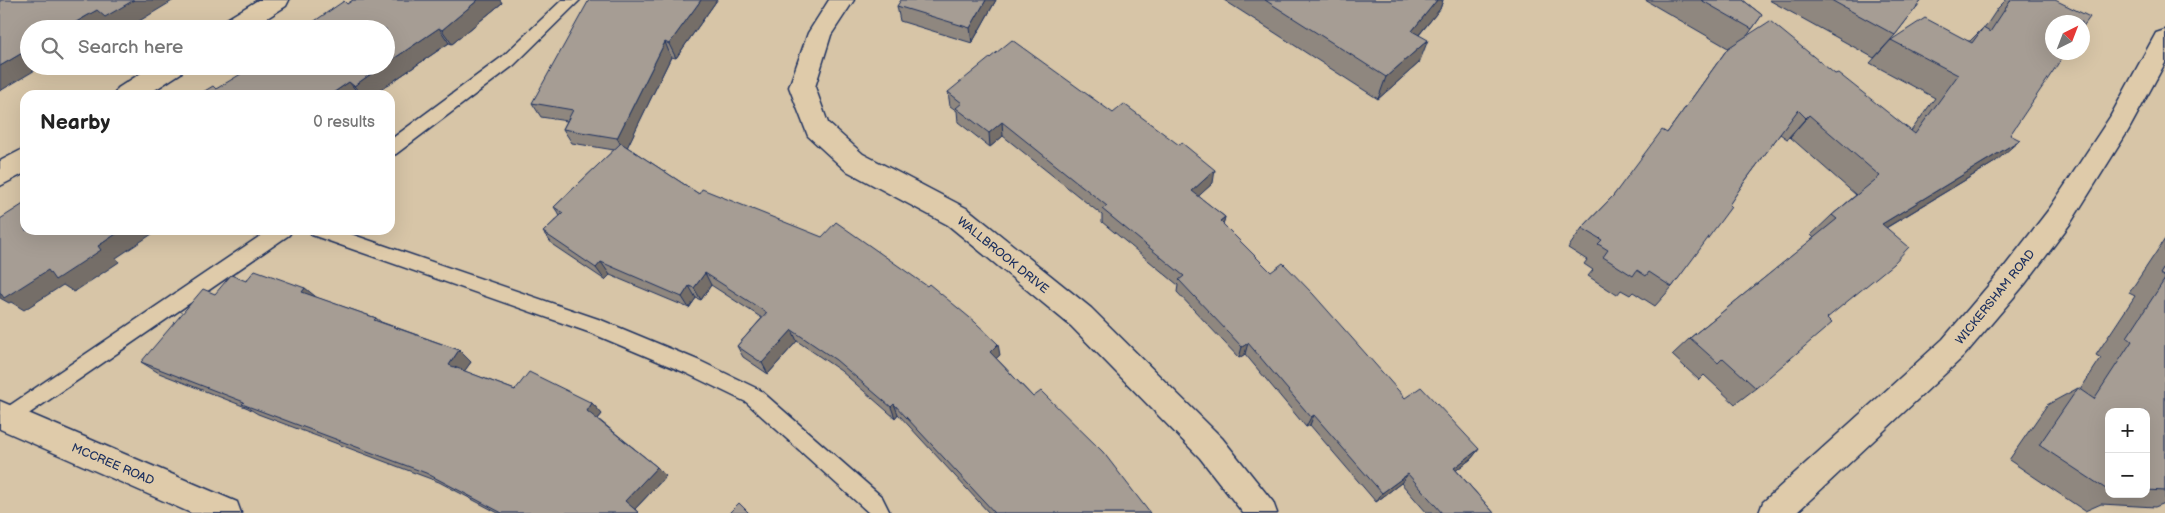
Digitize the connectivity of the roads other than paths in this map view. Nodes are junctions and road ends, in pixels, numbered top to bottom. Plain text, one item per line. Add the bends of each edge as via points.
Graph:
1 (277, 0) edge
2 (572, 0) edge
3 (842, 0) edge
4 (245, 20) edge
5 (2165, 40) edge
6 (158, 75) edge
7 (135, 90) edge
8 (395, 145) edge
9 (20, 162) edge
10 (0, 175) edge
11 (276, 235) edge
12 (332, 235) edge
13 (3, 417) edge
14 (226, 513) edge
15 (880, 513) edge
16 (1262, 513) edge
17 (1774, 513) edge

1 - 4 street
2 - 8 lane via 508,61
3 - 16 street, WALLBROOK DRIVE via 820,33 802,87 817,129 854,162 958,217 1081,317 1211,448
5 - 17 street, WICKERSHAM ROAD via 2137,93 2060,216 2015,275 1953,348
6 - 7 street
9 - 10 street
11 - 13 lane
12 - 15 lane via 595,326 752,396 874,504
13 - 14 street, MCCREE ROAD

